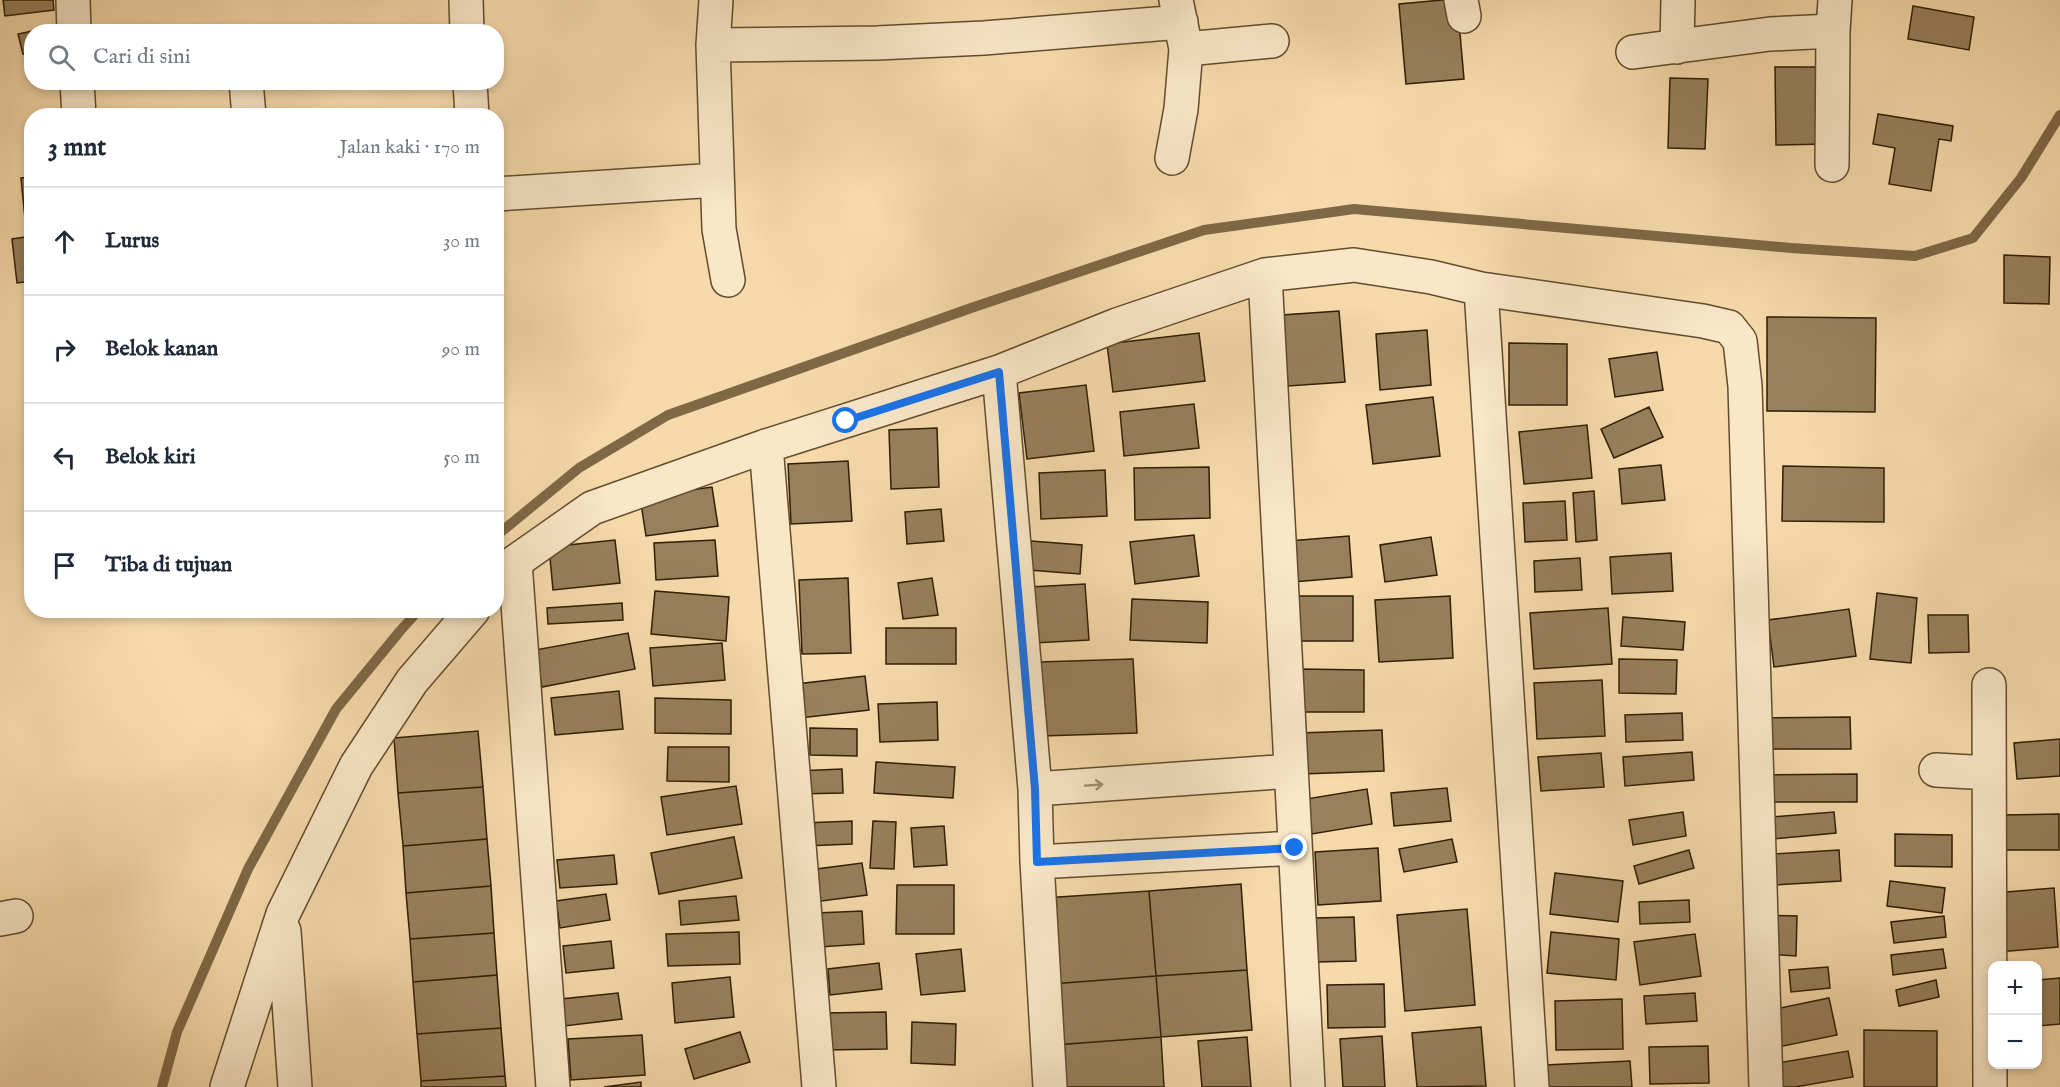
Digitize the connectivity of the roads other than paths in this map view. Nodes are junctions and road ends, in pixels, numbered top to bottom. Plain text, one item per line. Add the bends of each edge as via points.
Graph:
1 (73, 0) edge
2 (466, 0) edge
3 (716, 0) edge
4 (1678, 0) edge
5 (1834, 15) edge
6 (74, 24) edge
7 (467, 24) edge
8 (1181, 24) edge
9 (1272, 41) dead end
10 (713, 45) junction
11 (1677, 47) junction
12 (1633, 52) dead end
13 (77, 90) edge
14 (247, 90) edge
15 (470, 90) edge
16 (79, 108) edge
17 (248, 108) edge
18 (472, 108) edge
19 (1172, 158) dead end
20 (1832, 165) dead end
21 (717, 180) junction
22 (504, 193) edge
23 (1265, 275) junction
24 (728, 280) dead end
25 (1481, 289) junction
26 (999, 372) junction
27 (766, 446) junction
28 (506, 573) edge
29 (466, 618) edge
30 (1989, 685) dead end
31 (1936, 770) dead end
32 (1291, 771) junction
33 (1989, 773) junction
34 (1035, 789) junction
35 (1295, 848) junction
36 (1037, 862) junction
37 (283, 914) junction
38 (227, 1087) edge
39 (295, 1087) edge
40 (553, 1087) edge
41 (819, 1087) edge
42 (1050, 1087) edge
43 (1308, 1087) edge
44 (1532, 1087) edge
45 (1766, 1087) edge
46 (1990, 1087) edge

1 - 6 street
2 - 7 street
3 - 10 street
4 - 11 street
5 - 11 street via 1770,34
5 - 20 street
8 - 9 street
8 - 10 street via 974,39
8 - 19 street via 1181,109
10 - 21 street
11 - 12 street
13 - 16 street
14 - 17 street
15 - 18 street
21 - 22 street
21 - 24 street via 719,229
23 - 25 street via 1354,265
23 - 26 street via 1117,325
23 - 32 street
25 - 44 street
25 - 45 street via 1703,321 1729,327 1740,341 1745,397
26 - 27 street
26 - 34 street
27 - 28 street via 592,508
27 - 41 street
28 - 40 street
29 - 37 street via 412,681 356,766
30 - 33 street
31 - 33 street
34 -> 32 street
32 - 35 street
33 - 46 street
34 - 36 street
35 - 36 street
35 - 43 street
36 - 42 street
37 - 38 street
37 - 39 street

